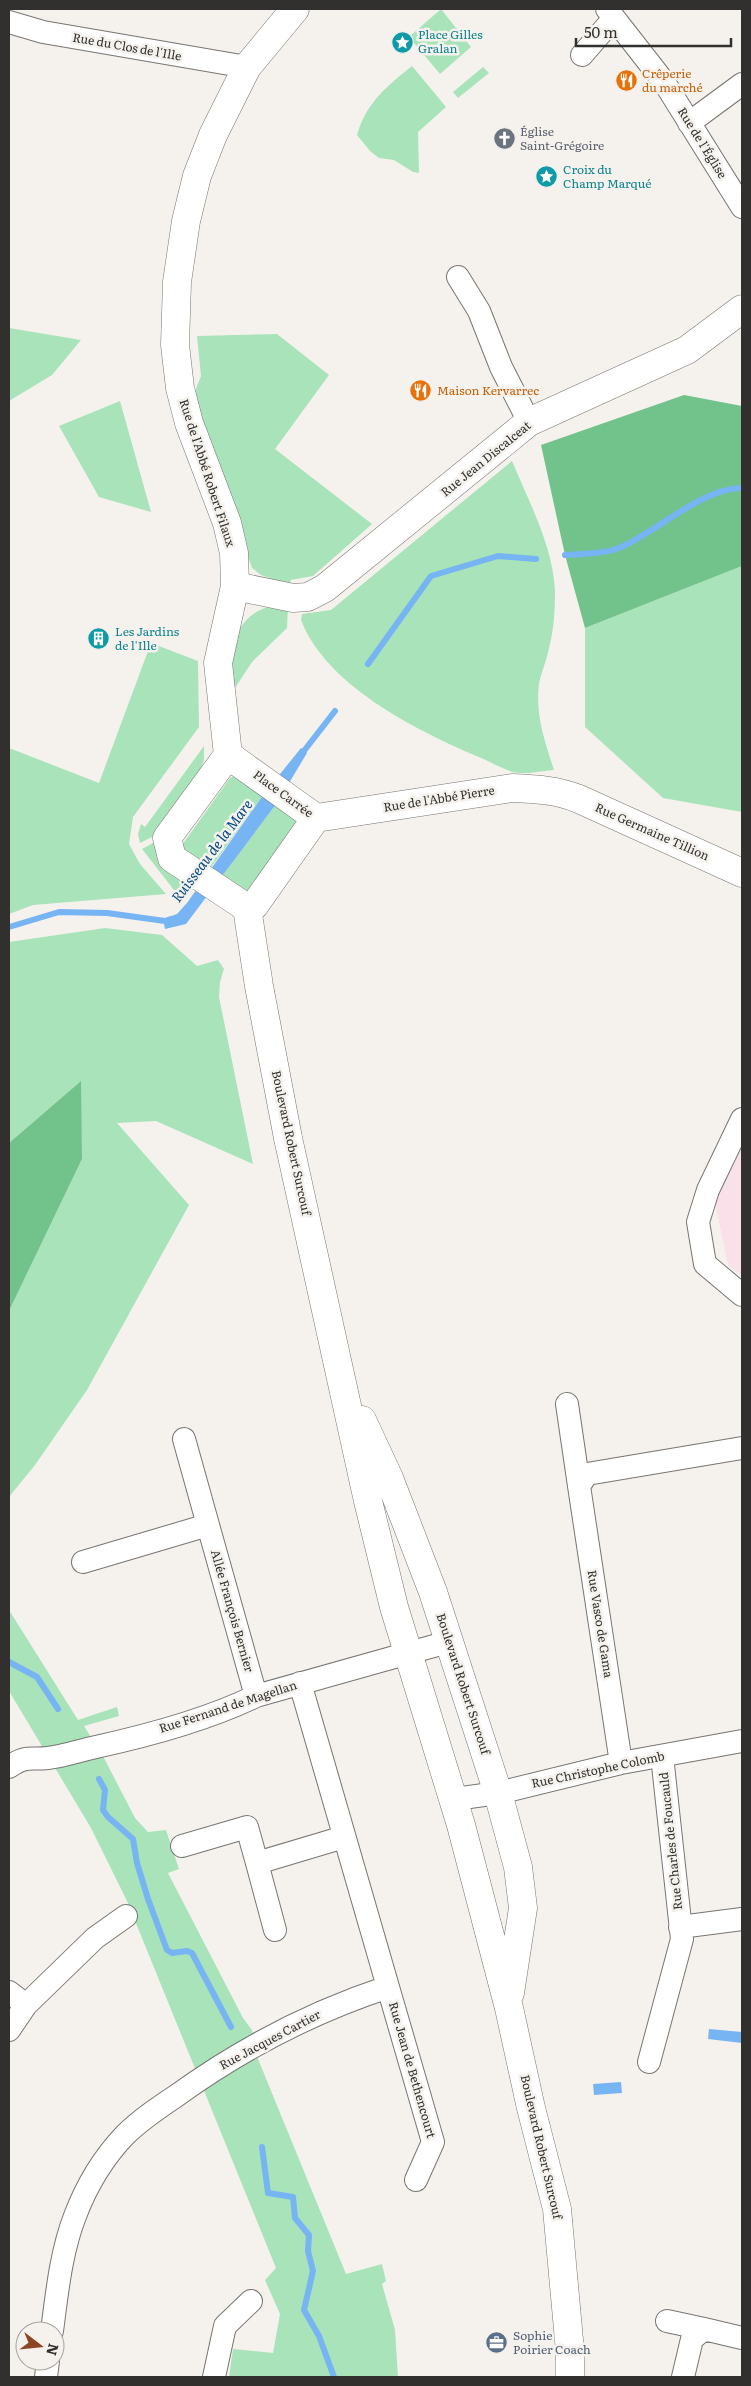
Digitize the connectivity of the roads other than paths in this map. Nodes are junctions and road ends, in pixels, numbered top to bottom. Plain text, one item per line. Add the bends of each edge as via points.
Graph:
1 (295, 9) edge
2 (610, 13) edge
3 (9, 22) edge
4 (582, 55) dead end
5 (247, 67) junction
6 (742, 84) edge
7 (689, 123) junction
8 (742, 207) edge
9 (458, 276) dead end
10 (742, 309) edge
11 (529, 422) junction
12 (235, 586) junction
13 (228, 755) junction
14 (562, 792) joint
15 (307, 811) junction
16 (742, 873) edge
17 (239, 903) junction
18 (742, 1119) edge
19 (742, 1294) edge
20 (342, 1375) junction
21 (567, 1404) dead end
22 (184, 1439) dead end
23 (742, 1448) edge
24 (579, 1486) junction
25 (208, 1525) junction
26 (83, 1562) dead end
27 (448, 1642) junction
28 (408, 1652) junction
29 (300, 1683) junction
30 (256, 1696) junction
31 (742, 1741) edge
32 (662, 1756) junction
33 (621, 1762) junction
34 (9, 1767) edge
35 (498, 1793) junction
36 (454, 1799) junction
37 (344, 1837) junction
38 (182, 1846) dead end
39 (257, 1863) junction
40 (126, 1916) dead end
41 (742, 1919) edge
42 (680, 1927) junction
43 (275, 1930) dead end
44 (388, 1987) junction
45 (17, 1999) edge
46 (509, 2008) junction
47 (9, 2030) edge
48 (650, 2062) dead end
49 (416, 2180) dead end
50 (250, 2301) dead end
51 (53, 2321) edge
52 (666, 2321) dead end
53 (704, 2329) junction
54 (742, 2338) edge
55 (214, 2377) edge
56 (570, 2377) edge
57 (683, 2377) edge

1 - 5 street, Rue de l'Abbé Robert Filaux
2 - 4 street
2 - 7 street, Rue de l'Église via 664,82
3 - 5 street, Rue du Clos de l'Ille via 43,32
5 - 12 street, Rue de l'Abbé Robert Filaux via 213,135 197,176 177,282 175,345 180,388 189,423 227,523 234,553
6 - 7 street
7 - 8 street, Rue de l'Église
9 - 11 street via 480,310 501,367
10 - 11 street, Rue Jean Discalceat via 687,350
11 - 12 street, Rue Jean Discalceat via 325,588 308,597 293,598
12 - 13 street, Rue de l'Abbé Robert Filaux via 218,663
13 - 15 street, Place Carrée
13 - 17 street via 167,838 172,858
14 - 15 street, Rue de l'Abbé Pierre via 512,788
14 - 16 street, Rue Germaine Tillion
15 - 17 street, Place Carrée via 254,906
17 - 20 street, Boulevard Robert Surcouf
18 - 19 street via 708,1190 698,1222 705,1264
20 - 27 street, Boulevard Robert Surcouf via 389,1478 433,1592
20 - 28 street, Boulevard Robert Surcouf via 368,1501
21 - 24 street, Rue Vasco de Gama
22 - 25 street, Allée François Bernier
23 - 24 street via 587,1474
24 - 33 street, Rue Vasco de Gama
25 - 26 street
25 - 30 street, Allée François Bernier
27 - 28 street, Rue Fernand de Magellan
27 - 35 street, Boulevard Robert Surcouf
28 - 29 street, Rue Fernand de Magellan
28 - 36 street, Boulevard Robert Surcouf
29 - 30 street, Rue Fernand de Magellan
29 - 37 street
30 - 34 street, Rue Fernand de Magellan via 231,1709 112,1743 47,1758 20,1759
31 - 32 street, Rue Christophe Colomb
32 - 33 street, Rue Christophe Colomb
32 - 42 street, Rue Charles de Foucauld
33 - 35 street, Rue Christophe Colomb
35 - 36 street, Rue Christophe Colomb
35 - 46 street, Boulevard Robert Surcouf via 518,1867 523,1908
36 - 46 street, Boulevard Robert Surcouf
37 - 39 street
37 - 44 street
38 - 39 street via 247,1827
39 - 43 street
40 - 45 street
41 - 42 street, Rue Charles de Foucauld
42 - 48 street, Rue Charles de Foucauld via 682,1939
44 - 49 street, Rue Jean de Bethencourt via 433,2142
44 - 51 street, Rue Jacques Cartier via 310,2016 255,2045 201,2078 141,2120 124,2136 99,2168 75,2216 60,2273
45 - 47 street
46 - 56 street, Boulevard Robert Surcouf via 557,2209
50 - 55 street via 225,2326
52 - 53 street
53 - 54 street
53 - 57 street via 692,2339

